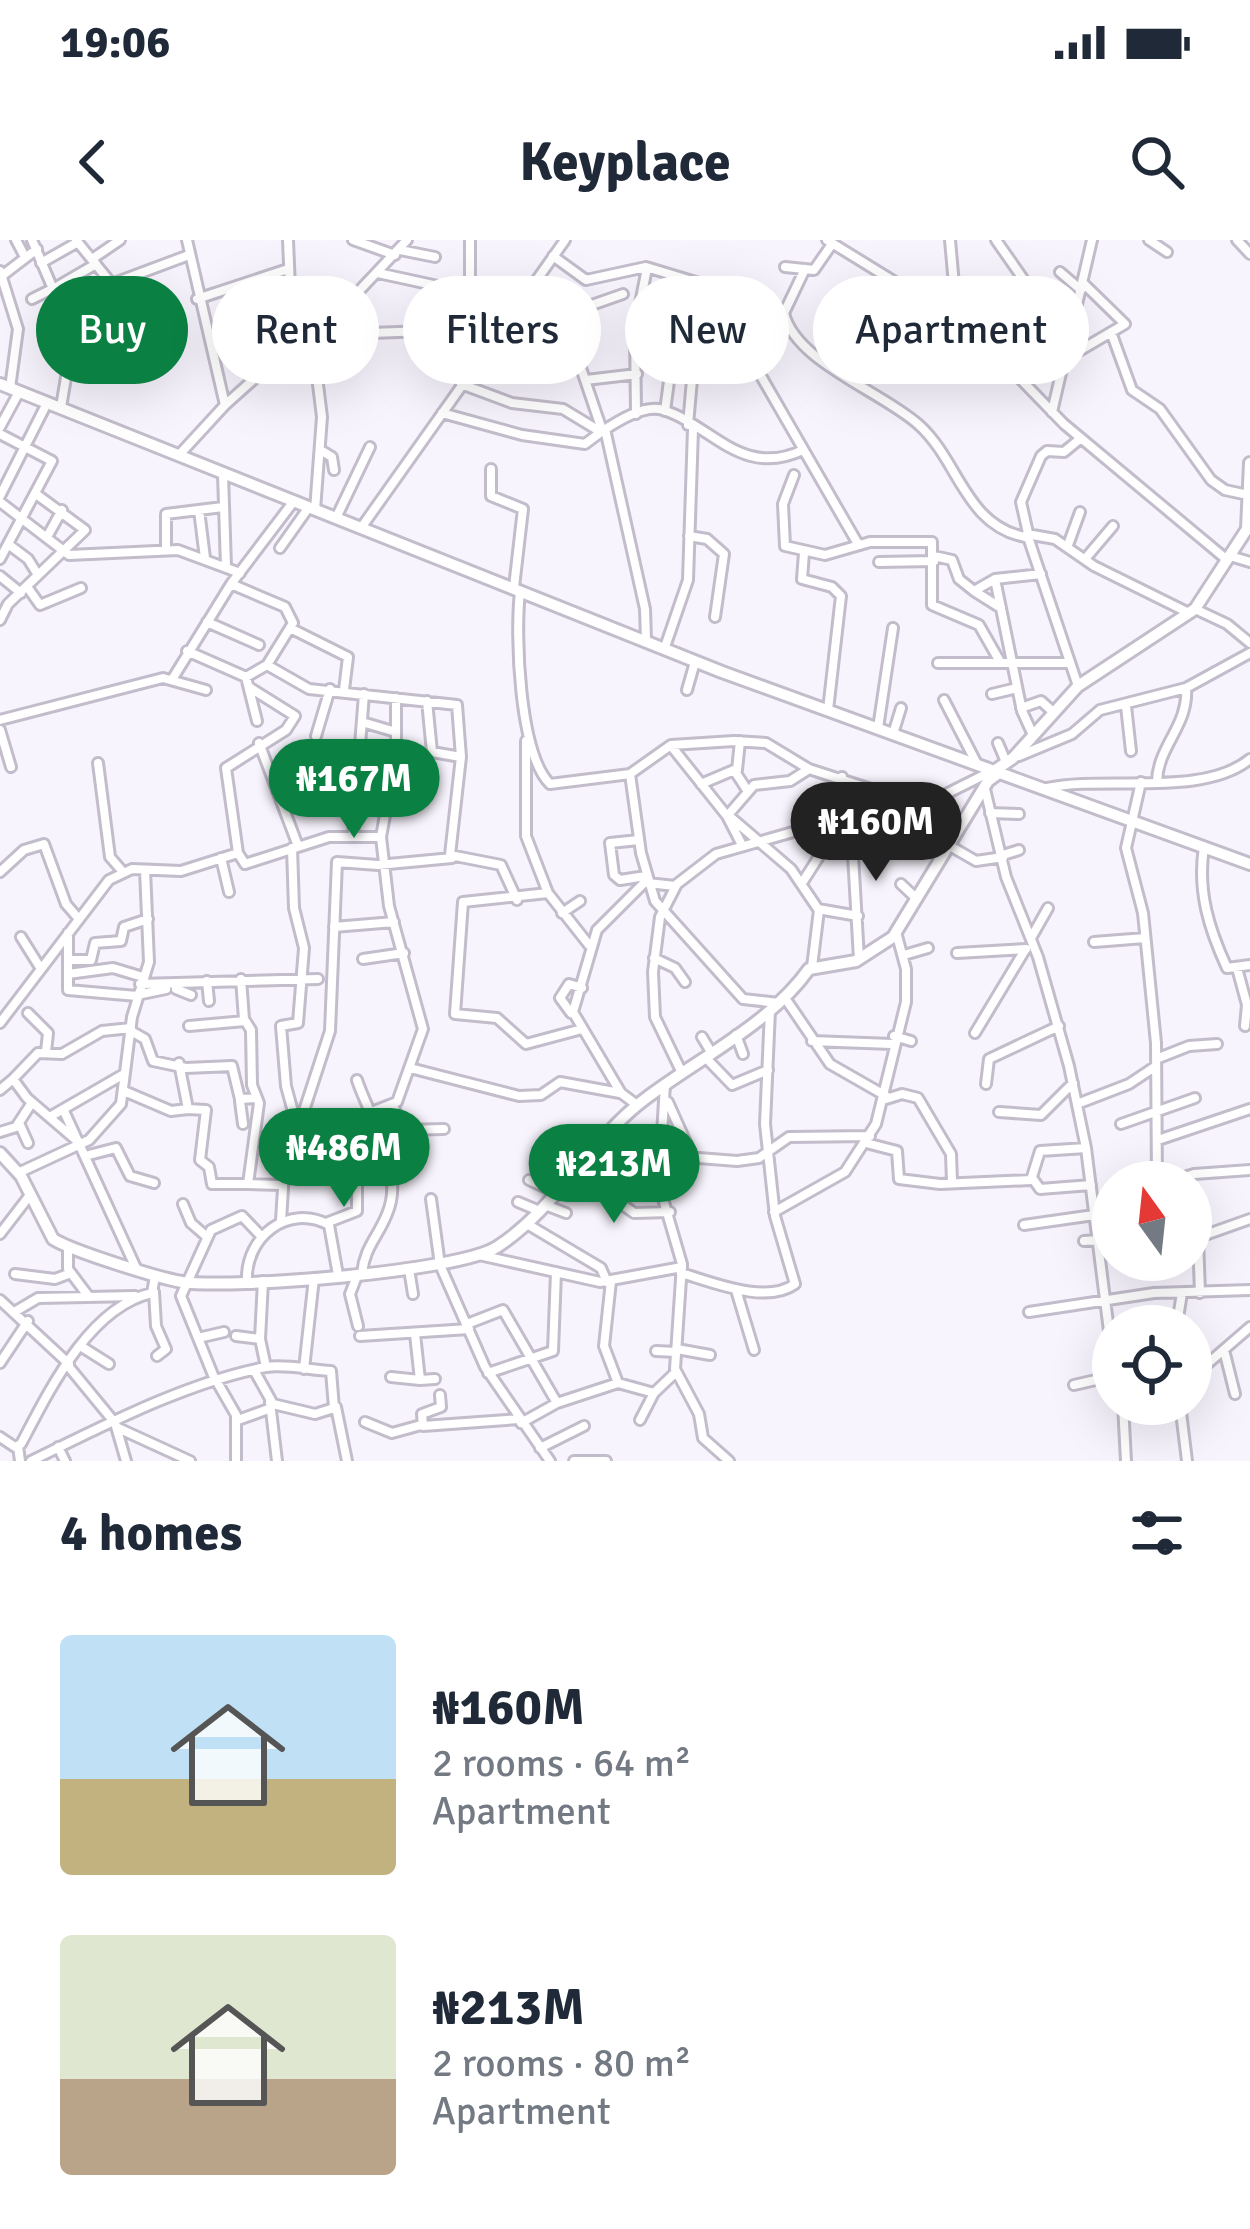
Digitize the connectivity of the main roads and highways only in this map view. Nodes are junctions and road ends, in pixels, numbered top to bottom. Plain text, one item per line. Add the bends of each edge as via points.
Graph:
1 (10, 388) edge
2 (1250, 464) edge
3 (1248, 495) edge
4 (1249, 528) edge
5 (994, 772) junction
6 (1250, 864) edge
7 (0, 1153) edge

1 - 5 main road
2 - 3 main road
3 - 4 main road
4 - 5 main road via 1193,612 1078,686
5 - 6 main road
5 - 7 main road via 896,932 859,960 812,967 778,1004 637,1105 526,1223 479,1255 360,1274 184,1282 155,1276 48,1233

